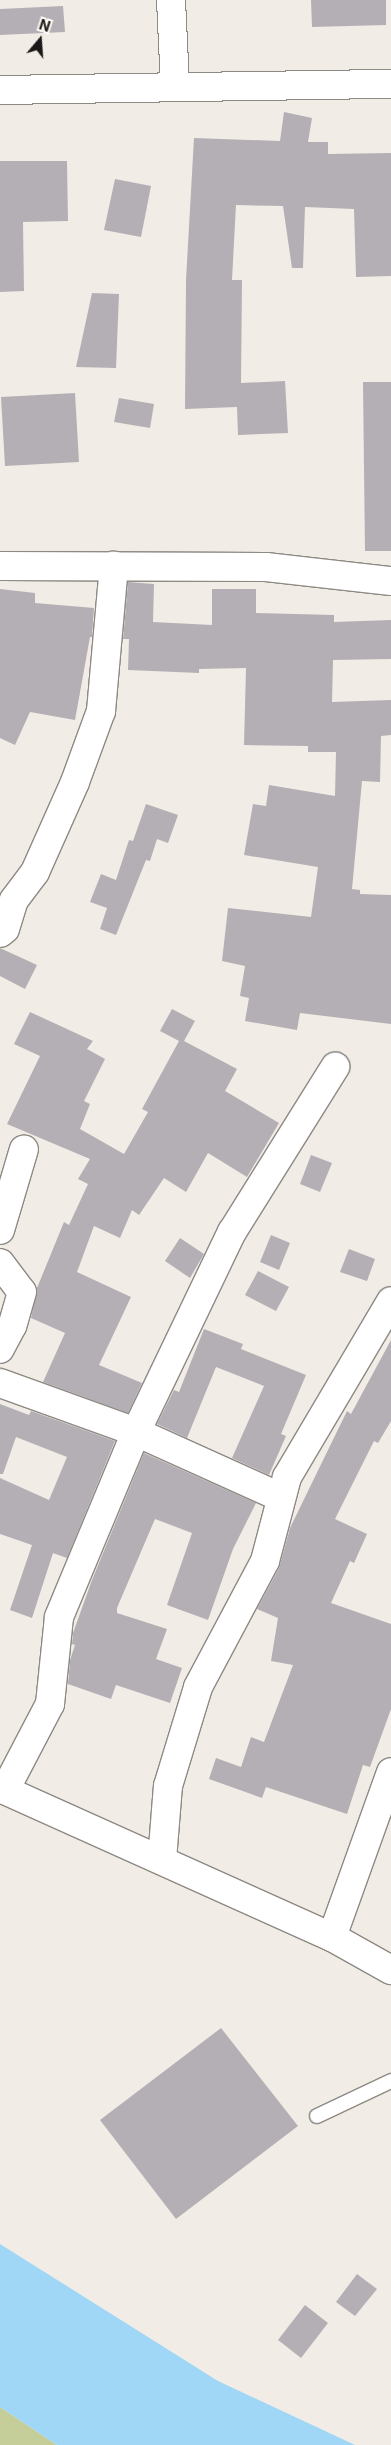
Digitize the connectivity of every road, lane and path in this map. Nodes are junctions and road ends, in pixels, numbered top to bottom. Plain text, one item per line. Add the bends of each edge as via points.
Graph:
1 (171, 0) edge
2 (391, 84) edge
3 (175, 86) junction
4 (0, 90) edge
5 (0, 566) edge
6 (114, 566) junction
7 (391, 581) edge
8 (0, 933) edge
9 (335, 1067) dead end
10 (24, 1149) dead end
11 (0, 1230) edge
12 (0, 1263) edge
13 (391, 1301) edge
14 (0, 1349) edge
15 (0, 1383) edge
16 (136, 1432) junction
17 (280, 1497) junction
18 (391, 1772) edge
19 (3, 1789) edge
20 (162, 1860) junction
21 (332, 1937) junction
22 (391, 1970) edge
23 (391, 2081) edge
24 (317, 2116) dead end

1 - 3 main road
2 - 3 main road
3 - 4 main road
5 - 6 main road
6 - 7 main road via 266,567
6 - 8 main road via 101,711 75,782 35,872 14,900 5,929
9 - 16 main road via 232,1232
10 - 11 main road
12 - 14 main road via 22,1292 12,1326
13 - 17 main road via 287,1477
15 - 16 main road
16 - 17 main road
16 - 19 main road via 59,1617 50,1704
17 - 20 main road via 265,1561 198,1688 168,1786
18 - 21 main road
19 - 20 main road
20 - 21 main road
21 - 22 main road
23 - 24 lane

